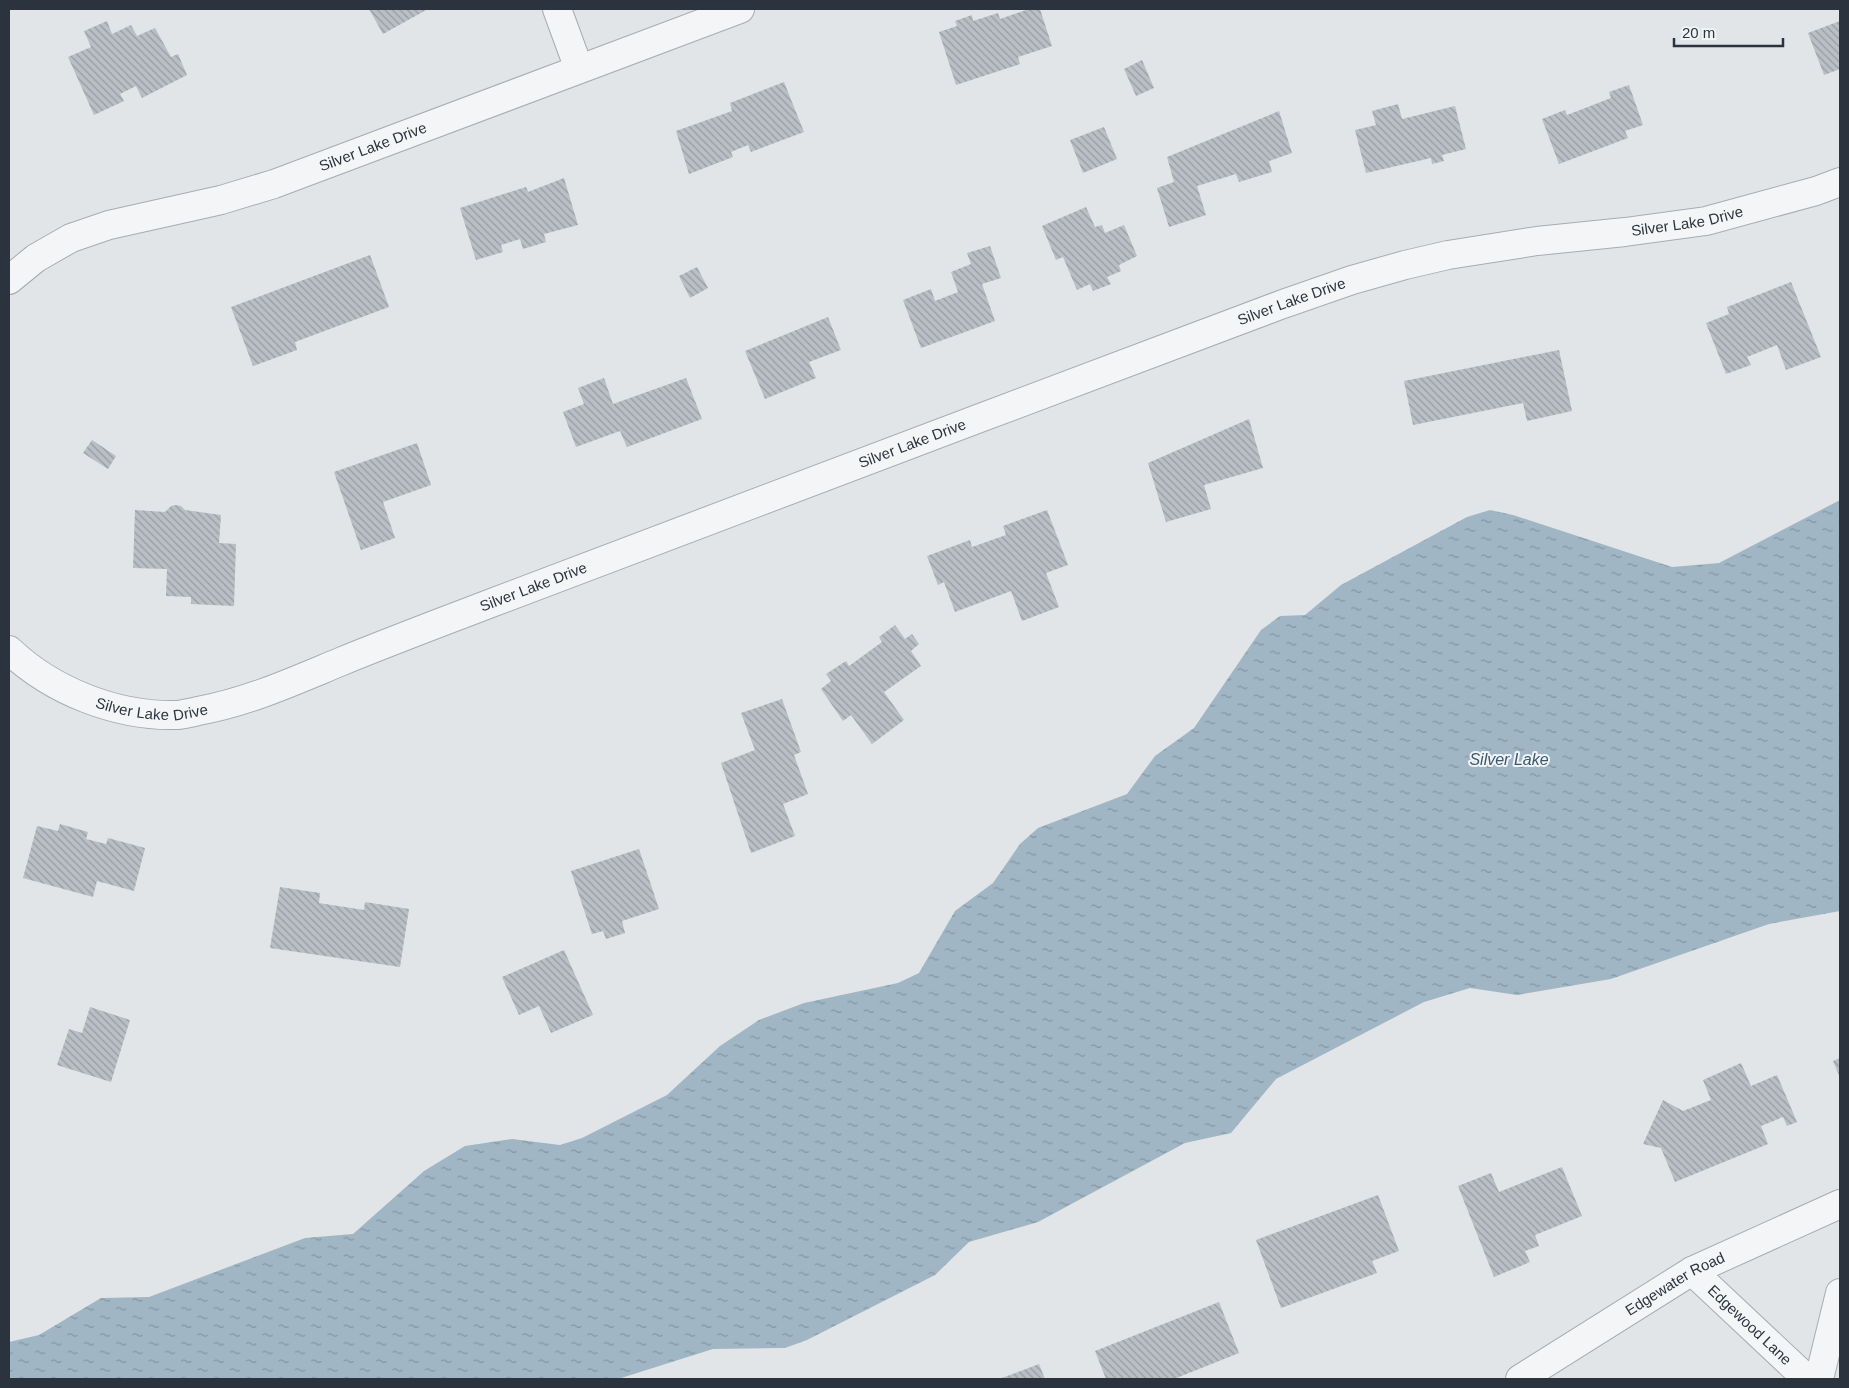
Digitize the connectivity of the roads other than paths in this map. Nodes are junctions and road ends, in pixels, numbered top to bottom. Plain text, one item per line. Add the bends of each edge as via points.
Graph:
1 (557, 9) edge
2 (740, 9) edge
3 (579, 69) junction
4 (1840, 182) edge
5 (9, 280) edge
6 (9, 650) edge
7 (1840, 1204) edge
8 (1692, 1271) junction
9 (1840, 1293) edge
10 (1520, 1379) edge
11 (1807, 1379) edge
12 (1819, 1379) edge

1 - 3 street
2 - 3 street, Silver Lake Drive
3 - 5 street, Silver Lake Drive via 274,184 221,200 109,224 36,258
4 - 6 street, Silver Lake Drive via 1706,221 1492,248 1405,265 1352,280 760,500 220,708 178,715 135,712 94,701 55,684
7 - 8 street, Edgewater Road
8 - 10 street, Edgewater Road
8 - 11 street, Edgewood Lane
9 - 12 street

